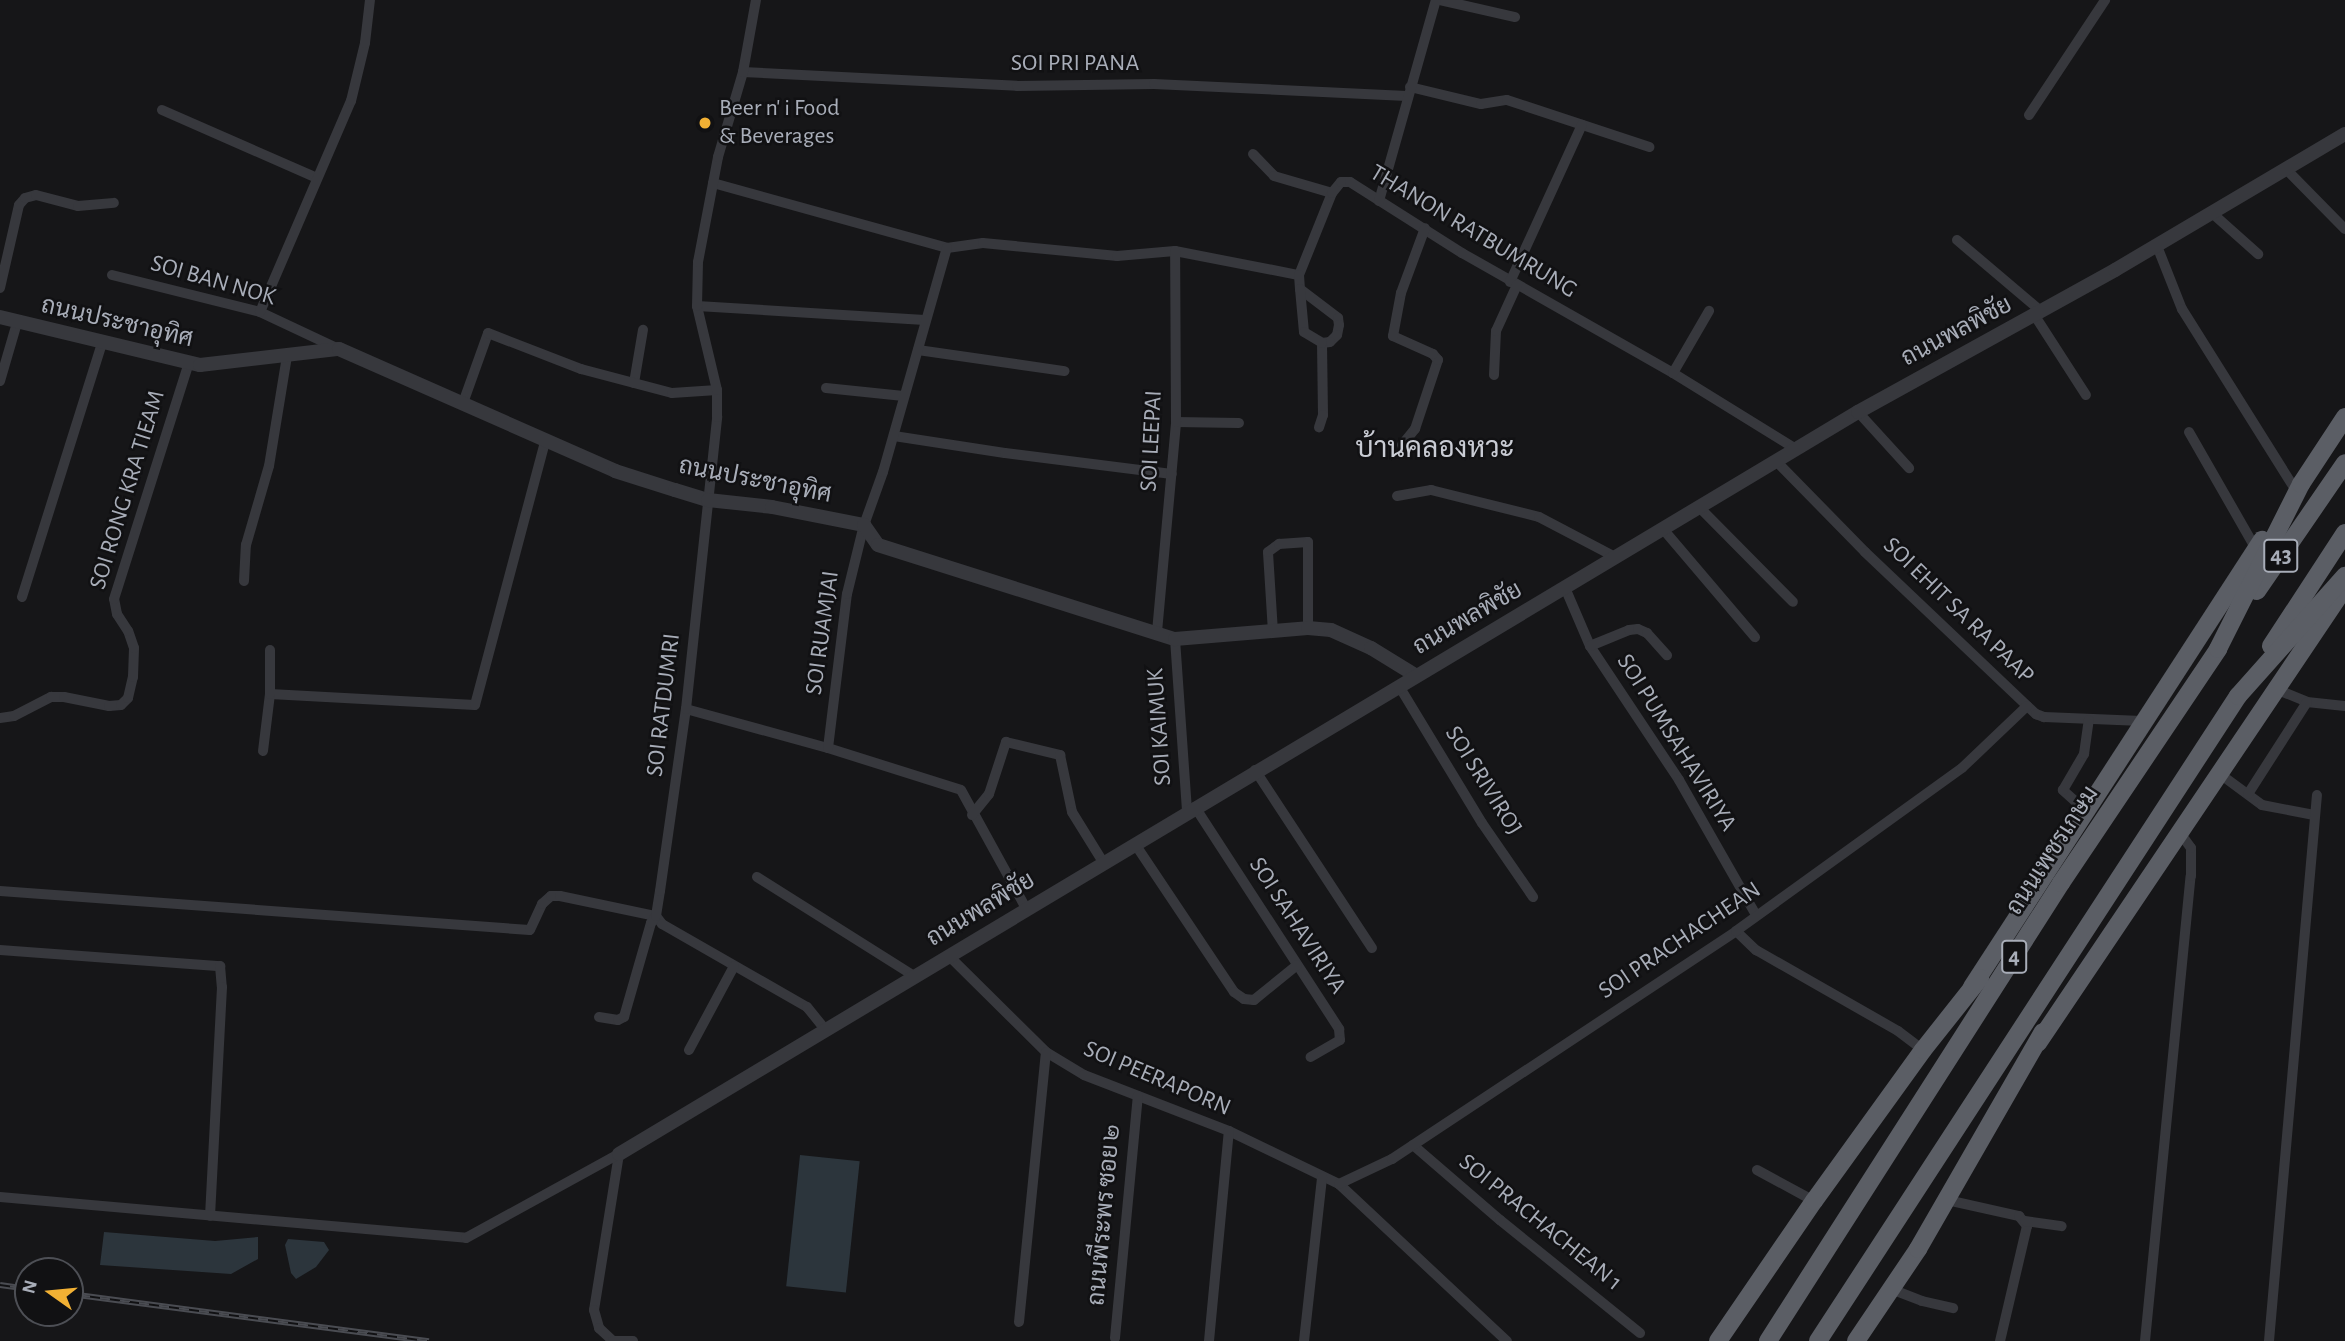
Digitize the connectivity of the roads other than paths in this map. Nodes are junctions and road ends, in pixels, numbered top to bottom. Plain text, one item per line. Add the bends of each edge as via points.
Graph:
1 (370, 0) edge
2 (756, 0) edge
3 (1438, 0) edge
4 (2105, 0) edge
5 (1515, 17) dead end
6 (743, 72) junction
7 (1409, 92) junction
8 (162, 110) dead end
9 (2029, 116) dead end
10 (1582, 125) junction
11 (2345, 134) edge
12 (1649, 147) dead end
13 (1253, 154) dead end
14 (2286, 169) junction
15 (317, 178) junction
16 (713, 183) junction
17 (1332, 193) junction
18 (1379, 201) junction
19 (114, 203) dead end
20 (2212, 213) junction
21 (1425, 228) junction
22 (2345, 229) edge
23 (1957, 240) dead end
24 (2157, 246) junction
25 (947, 248) junction
26 (1175, 251) junction
27 (2258, 254) dead end
28 (112, 275) dead end
29 (1299, 275) junction
30 (1514, 283) junction
31 (0, 288) edge
32 (1300, 289) junction
33 (697, 306) junction
34 (1709, 311) dead end
35 (260, 312) junction
36 (2038, 314) junction
37 (0, 317) edge
38 (925, 320) junction
39 (17, 323) junction
40 (643, 330) dead end
41 (1322, 343) junction
42 (102, 344) junction
43 (339, 349) junction
44 (918, 350) junction
45 (287, 356) junction
46 (189, 363) junction
47 (1064, 370) dead end
48 (1674, 373) junction
49 (1494, 375) dead end
50 (0, 381) edge
51 (634, 383) junction
52 (826, 388) dead end
53 (717, 390) junction
54 (2086, 395) dead end
55 (904, 396) junction
56 (463, 403) junction
57 (1858, 412) junction
58 (2345, 417) edge
59 (1176, 422) junction
60 (1239, 423) dead end
61 (1319, 427) dead end
62 (2189, 432) dead end
63 (894, 436) junction
64 (545, 441) junction
65 (1402, 445) dead end
66 (1796, 449) junction
67 (1776, 461) junction
68 (2345, 463) edge
69 (1909, 468) dead end
70 (1172, 474) junction
71 (2298, 488) junction
72 (1397, 496) dead end
73 (708, 500) junction
74 (1700, 508) junction
75 (864, 525) junction
76 (1663, 529) junction
77 (2345, 533) edge
78 (2256, 549) junction
79 (1618, 558) junction
80 (2345, 576) edge
81 (244, 581) dead end
82 (2345, 588) edge
83 (1566, 590) junction
84 (22, 597) dead end
85 (1793, 602) dead end
86 (1308, 628) junction
87 (1157, 632) junction
88 (1273, 632) junction
89 (1755, 637) dead end
90 (1175, 639) junction
91 (1590, 646) junction
92 (2218, 649) junction
93 (270, 650) dead end
94 (1667, 655) dead end
95 (1415, 676) junction
96 (1399, 686) junction
97 (2278, 690) junction
98 (270, 694) junction
99 (2238, 696) junction
100 (2307, 702) junction
101 (2027, 706) junction
102 (2345, 706) edge
103 (686, 709) junction
104 (0, 718) edge
105 (2089, 720) junction
106 (2142, 721) junction
107 (828, 748) junction
108 (264, 751) dead end
109 (1255, 770) junction
110 (2220, 774) junction
111 (2248, 794) junction
112 (2317, 795) dead end
113 (1191, 809) junction
114 (2085, 810) junction
115 (972, 815) junction
116 (2314, 815) junction
117 (2181, 834) junction
118 (1135, 844) junction
119 (1102, 862) junction
120 (757, 877) dead end
121 (2061, 883) junction
122 (2115, 888) junction
123 (0, 891) edge
124 (1533, 897) dead end
125 (1027, 910) junction
126 (1756, 915) junction
127 (656, 916) junction
128 (1736, 931) junction
129 (1371, 948) dead end
130 (0, 950) edge
131 (949, 956) junction
132 (1297, 965) junction
133 (734, 966) junction
134 (914, 976) junction
135 (1972, 987) junction
136 (599, 1017) dead end
137 (825, 1029) junction
138 (2038, 1043) junction
139 (689, 1050) dead end
140 (1923, 1050) junction
141 (1046, 1052) junction
142 (1310, 1057) dead end
143 (1138, 1096) junction
144 (1229, 1131) junction
145 (1413, 1145) junction
146 (619, 1154) junction
147 (1757, 1170) dead end
148 (1322, 1177) junction
149 (1339, 1184) junction
150 (0, 1197) edge
151 (1947, 1200) junction
152 (1814, 1201) junction
153 (210, 1216) junction
154 (2025, 1221) junction
155 (2062, 1226) dead end
156 (1011, 1278) dead end
157 (1023, 1279) junction
158 (1891, 1289) junction
159 (1953, 1308) dead end
160 (1019, 1322) dead end
161 (1640, 1333) dead end
162 (1115, 1338) dead end
163 (633, 1341) edge
164 (1209, 1341) edge
165 (1304, 1341) edge
166 (1507, 1341) edge
167 (1718, 1341) edge
168 (1768, 1341) edge
169 (1818, 1341) edge
170 (1856, 1341) edge
171 (2000, 1341) edge
172 (2145, 1341) edge
173 (2269, 1341) edge

1 - 15 street via 351,101
2 - 6 street, SOI RATDUMRI
3 - 5 street
3 - 7 street
4 - 9 street
6 - 7 street, SOI PRI PANA via 1017,86
6 - 16 street, SOI RATDUMRI
7 - 10 street, SOI PRI PANA via 1481,103 1507,100
7 - 18 street
8 - 15 street
10 - 12 street, SOI PRI PANA
10 - 30 street
11 - 14 street, ถนนพลพิชัย
13 - 17 street via 1274,176
14 - 20 street, ถนนพลพิชัย
14 - 22 street
15 - 35 street
16 - 25 street
16 - 33 street, SOI RATDUMRI via 698,262
17 - 18 street, THANON RATBUMRUNG via 1340,182 1350,182
17 - 29 street, THANON RATBUMRUNG
18 - 21 street, THANON RATBUMRUNG
19 - 31 street via 78,206 36,195 25,198 19,205
20 - 24 street, ถนนพลพิชัย
20 - 27 street
21 - 30 street, THANON RATBUMRUNG
21 - 65 street via 1401,293 1393,336 1433,354 1438,366 1415,429
23 - 36 street
24 - 36 street, ถนนพลพิชัย
24 - 71 street via 2182,309
25 - 26 street via 983,243 1117,256
25 - 38 street, SOI RUAMJAI
26 - 29 street
26 - 59 street, SOI LEEPAI
28 - 35 street, SOI BAN NOK
29 - 32 street
30 - 48 street, THANON RATBUMRUNG
30 - 49 street via 1496,331
32 - 41 street via 1304,332
32 - 41 street via 1338,318 1337,335
33 - 38 street
33 - 53 street, SOI RATDUMRI
34 - 48 street
35 - 43 street, SOI BAN NOK
36 - 54 street
36 - 57 street, ถนนพลพิชัย
37 - 39 street, ถนนประชาอุทิศ
38 - 44 street, SOI RUAMJAI
39 - 42 street, ถนนประชาอุทิศ
39 - 50 street
40 - 51 street
41 - 61 street via 1323,415
42 - 46 street, ถนนประชาอุทิศ
42 - 84 street
43 - 45 street, ถนนประชาอุทิศ
43 - 56 street, ถนนประชาอุทิศ
44 - 47 street
44 - 55 street, SOI RUAMJAI
45 - 46 street, ถนนประชาอุทิศ
45 - 81 street via 270,466 246,545
46 - 104 street, SOI RONG KRA TIEAM via 114,599 134,648 128,698 121,705 109,706 51,697
48 - 66 street, THANON RATBUMRUNG
51 - 53 street via 672,393
51 - 56 street via 581,369 488,333
52 - 55 street
53 - 73 street, SOI RATDUMRI
55 - 63 street, SOI RUAMJAI
56 - 64 street, ถนนประชาอุทิศ
57 - 66 street, ถนนพลพิชัย
57 - 69 street
58 - 71 highway, ถนนเพชรเกษม / 4
59 - 60 street
59 - 70 street, SOI LEEPAI
62 - 78 street
63 - 70 street
63 - 75 street, SOI RUAMJAI
64 - 73 street, ถนนประชาอุทิศ via 615,471
64 - 98 street via 475,705
66 - 67 street, ถนนพลพิชัย
67 - 74 street, ถนนพลพิชัย
67 - 101 street, SOI EHIT SA RA PAAP
68 - 92 highway, 43
70 - 87 street, SOI LEEPAI
71 - 78 highway
71 - 92 highway, ถนนเพชรเกษม / 4
72 - 79 street via 1431,490 1539,517
73 - 75 street, ถนนประชาอุทิศ
73 - 103 street, SOI RATDUMRI
74 - 76 street, ถนนพลพิชัย
74 - 85 street
75 - 87 street via 878,545
75 - 107 street, SOI RUAMJAI via 847,594
76 - 79 street, ถนนพลพิชัย
76 - 89 street
77 - 99 highway, 43
78 - 106 highway
79 - 83 street, ถนนพลพิชัย
80 - 99 highway, 4
82 - 97 highway
83 - 91 street, SOI PUMSAHAVIRIYA
83 - 95 street, ถนนพลพิชัย
86 - 88 street
86 - 88 street via 1308,542 1279,544 1268,552
86 - 95 street via 1331,630
87 - 90 street
88 - 90 street
90 - 113 street, SOI KAIMUK
91 - 94 street via 1638,629
91 - 126 street, SOI PUMSAHAVIRIYA via 1679,780
92 - 121 highway, ถนนเพชรเกษม / 4
93 - 98 street
95 - 96 street, ถนนพลพิชัย
96 - 109 street, ถนนพลพิชัย
96 - 124 street, SOI SRIVIROJ
97 - 100 street
97 - 110 highway
98 - 108 street
99 - 122 highway, 4
100 - 102 street
100 - 111 street
101 - 105 street, SOI EHIT SA RA PAAP via 2044,717
101 - 126 street, SOI PRACHACHEAN via 1962,768
103 - 107 street
103 - 127 street, SOI RATDUMRI
105 - 106 street, SOI EHIT SA RA PAAP
105 - 114 street via 2084,754 2063,790
106 - 114 highway
107 - 115 street via 961,790
109 - 113 street, ถนนพลพิชัย
109 - 129 street
110 - 111 street
110 - 117 highway
111 - 116 street via 2262,805
112 - 116 street
113 - 118 street, ถนนพลพิชัย
113 - 132 street, SOI SAHAVIRIYA
114 - 135 highway
115 - 119 street via 989,794 1006,742 1060,755 1072,813
115 - 125 street
116 - 173 street
117 - 138 highway
117 - 172 street via 2191,848 2191,876
118 - 119 street, ถนนพลพิชัย
118 - 132 street via 1234,992 1254,1000
119 - 125 street, ถนนพลพิชัย
120 - 134 street
121 - 135 highway
121 - 168 highway, ถนนเพชรเกษม / 4
122 - 138 highway
122 - 169 highway, 4
123 - 127 street via 530,930 541,904 551,896
125 - 131 street, ถนนพลพิชัย
126 - 128 street, SOI PRACHACHEAN
127 - 133 street
127 - 136 street, SOI RATDUMRI via 624,1017
128 - 140 street via 1756,950
128 - 145 street, SOI PRACHACHEAN
130 - 153 street via 220,966
131 - 134 street, ถนนพลพิชัย
131 - 141 street, SOI PEERAPORN
132 - 142 street, SOI SAHAVIRIYA via 1342,1035
133 - 137 street via 807,1007
133 - 139 street
134 - 137 street, ถนนพลพิชัย
135 - 140 highway
137 - 146 street, ถนนพลพิชัย
138 - 151 highway
140 - 152 highway
141 - 143 street, SOI PEERAPORN via 1084,1075
141 - 157 street
143 - 144 street, SOI PEERAPORN
143 - 162 street, ถนนพีระพร ซอย ๒
144 - 148 street, SOI PEERAPORN
144 - 164 street
145 - 149 street, SOI PRACHACHEAN
145 - 161 street, SOI PRACHACHEAN 1
146 - 153 street via 466,1238
146 - 163 street via 594,1310 599,1328 613,1340
147 - 152 street
148 - 149 street, SOI PEERAPORN
148 - 165 street
149 - 166 street
150 - 153 street
151 - 154 street
151 - 158 highway
152 - 167 highway
154 - 155 street
154 - 171 street via 2027,1238
156 - 157 street
157 - 160 street
158 - 159 street
158 - 170 highway

